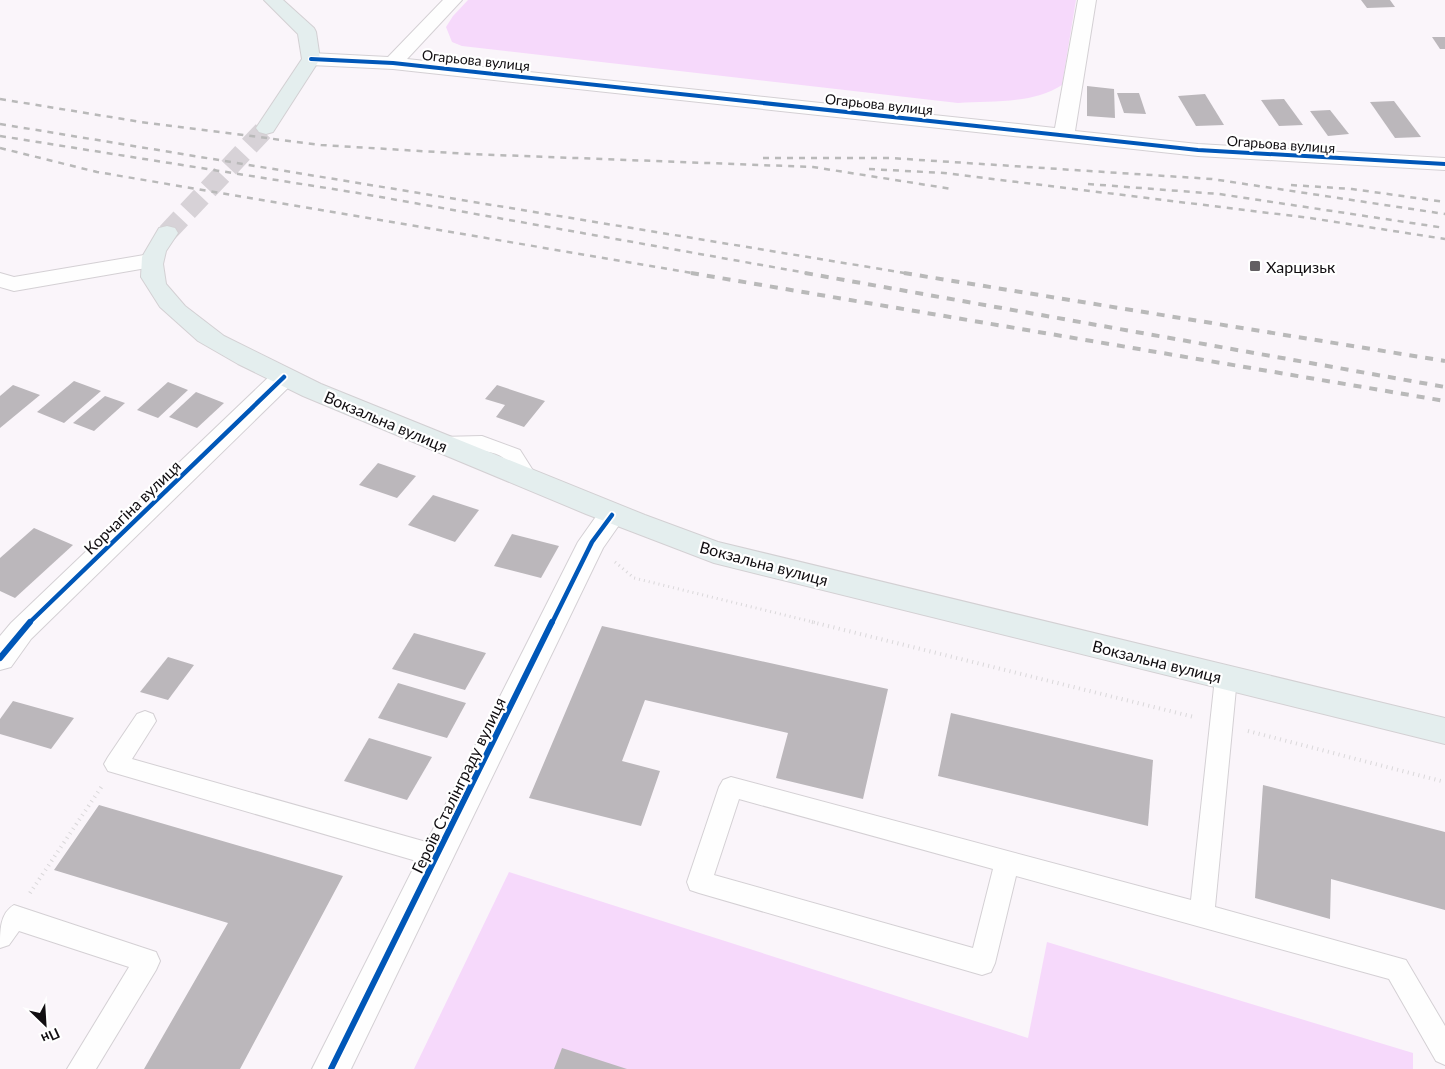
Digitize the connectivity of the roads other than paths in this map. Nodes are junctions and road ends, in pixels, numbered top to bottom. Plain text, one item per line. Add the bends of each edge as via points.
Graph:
1 (273, 0) edge
2 (452, 0) edge
3 (1087, 0) edge
4 (311, 59) junction
5 (393, 63) junction
6 (266, 128) tunnel mouth
7 (1064, 135) junction
8 (1445, 164) edge
9 (167, 234) tunnel mouth
10 (150, 261) junction
11 (5, 286) edge
12 (284, 378) junction
13 (612, 514) junction
14 (0, 658) edge
15 (1226, 678) junction
16 (145, 722) dead end
17 (1445, 731) edge
18 (438, 856) junction
19 (1007, 862) junction
20 (1202, 915) junction
21 (7, 926) edge
22 (1445, 1052) edge
23 (81, 1069) edge
24 (331, 1069) edge

1 - 4 main road via 307,32
2 - 5 street
3 - 7 street
4 - 5 street, Огарьова вулиця
4 - 6 main road
5 - 7 street, Огарьова вулиця
7 - 8 street, Огарьова вулиця via 1198,150
9 - 10 main road
10 - 11 street
10 - 12 main road, Вокзальна вулиця via 156,286 172,307 224,346
12 - 13 main road, Вокзальна вулиця
12 - 14 street, Корчагіна вулиця via 22,631
13 - 15 main road, Вокзальна вулиця via 714,552
13 - 18 street, Героїв Сталінграду вулиця via 592,542
15 - 17 main road, Вокзальна вулиця
15 - 20 lane
16 - 18 lane via 116,764
18 - 24 street, Героїв Сталінграду вулиця
19 - 19 lane via 732,787 699,882 982,963
19 - 20 lane
20 - 22 lane via 1397,969
21 - 23 lane via 147,961

